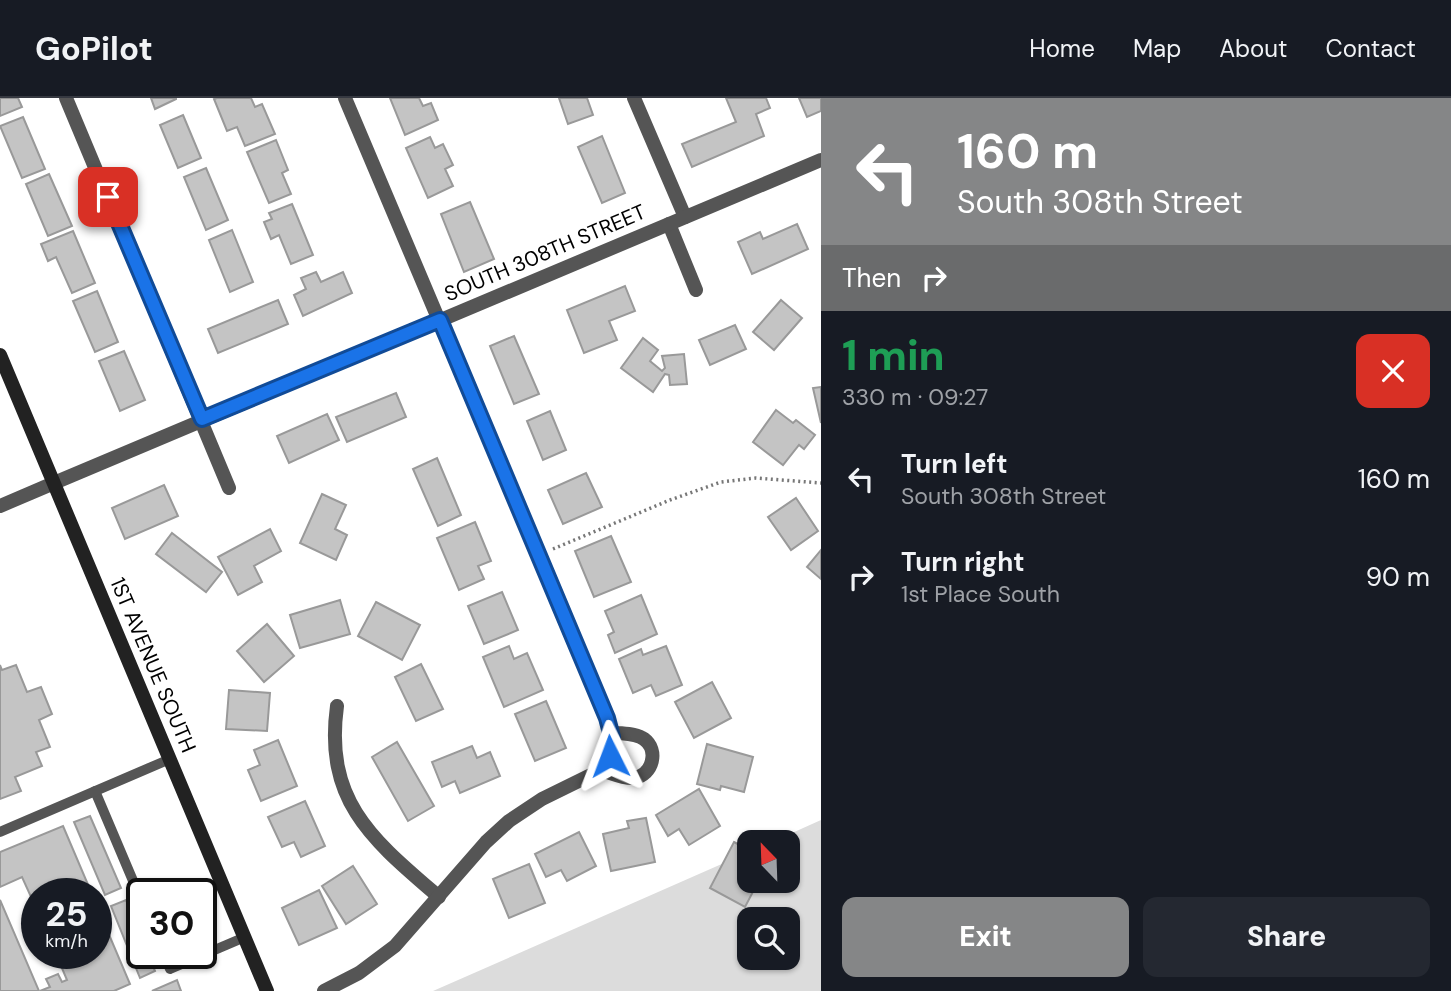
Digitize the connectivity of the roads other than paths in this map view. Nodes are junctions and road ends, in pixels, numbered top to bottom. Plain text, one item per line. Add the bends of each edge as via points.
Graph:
1 (66, 98) edge
2 (345, 98) edge
3 (634, 98) edge
4 (821, 160) edge
5 (685, 217) junction
6 (669, 224) junction
7 (696, 290) dead end
8 (440, 320) junction
9 (0, 355) edge
10 (202, 419) junction
11 (54, 483) junction
12 (229, 488) dead end
13 (0, 506) edge
14 (337, 706) dead end
15 (611, 732) junction
16 (170, 759) junction
17 (601, 770) junction
18 (94, 791) junction
19 (0, 832) edge
20 (132, 878) edge
21 (439, 897) junction
22 (245, 937) junction
23 (217, 949) edge
24 (267, 991) edge
25 (324, 991) edge

1 - 10 street
2 - 8 street
3 - 5 street
4 - 5 street, SOUTH 308TH STREET
5 - 6 street, SOUTH 308TH STREET
6 - 7 street
6 - 8 street, SOUTH 308TH STREET
8 - 10 street, SOUTH 308TH STREET
8 - 15 street
9 - 11 main road, 1ST AVENUE SOUTH
10 - 11 street, SOUTH 308TH STREET
10 - 12 street
11 - 13 street, SOUTH 308TH STREET
11 - 16 main road, 1ST AVENUE SOUTH
14 - 21 street via 334,755 351,804 384,849
15 - 17 street via 611,750
15 - 17 street via 641,737 650,746 653,759 647,772 635,778
16 - 18 lane
16 - 22 main road, 1ST AVENUE SOUTH
17 - 21 street via 514,817
18 - 19 lane
18 - 20 lane
21 - 25 street via 382,956
22 - 23 lane
22 - 24 main road, 1ST AVENUE SOUTH

